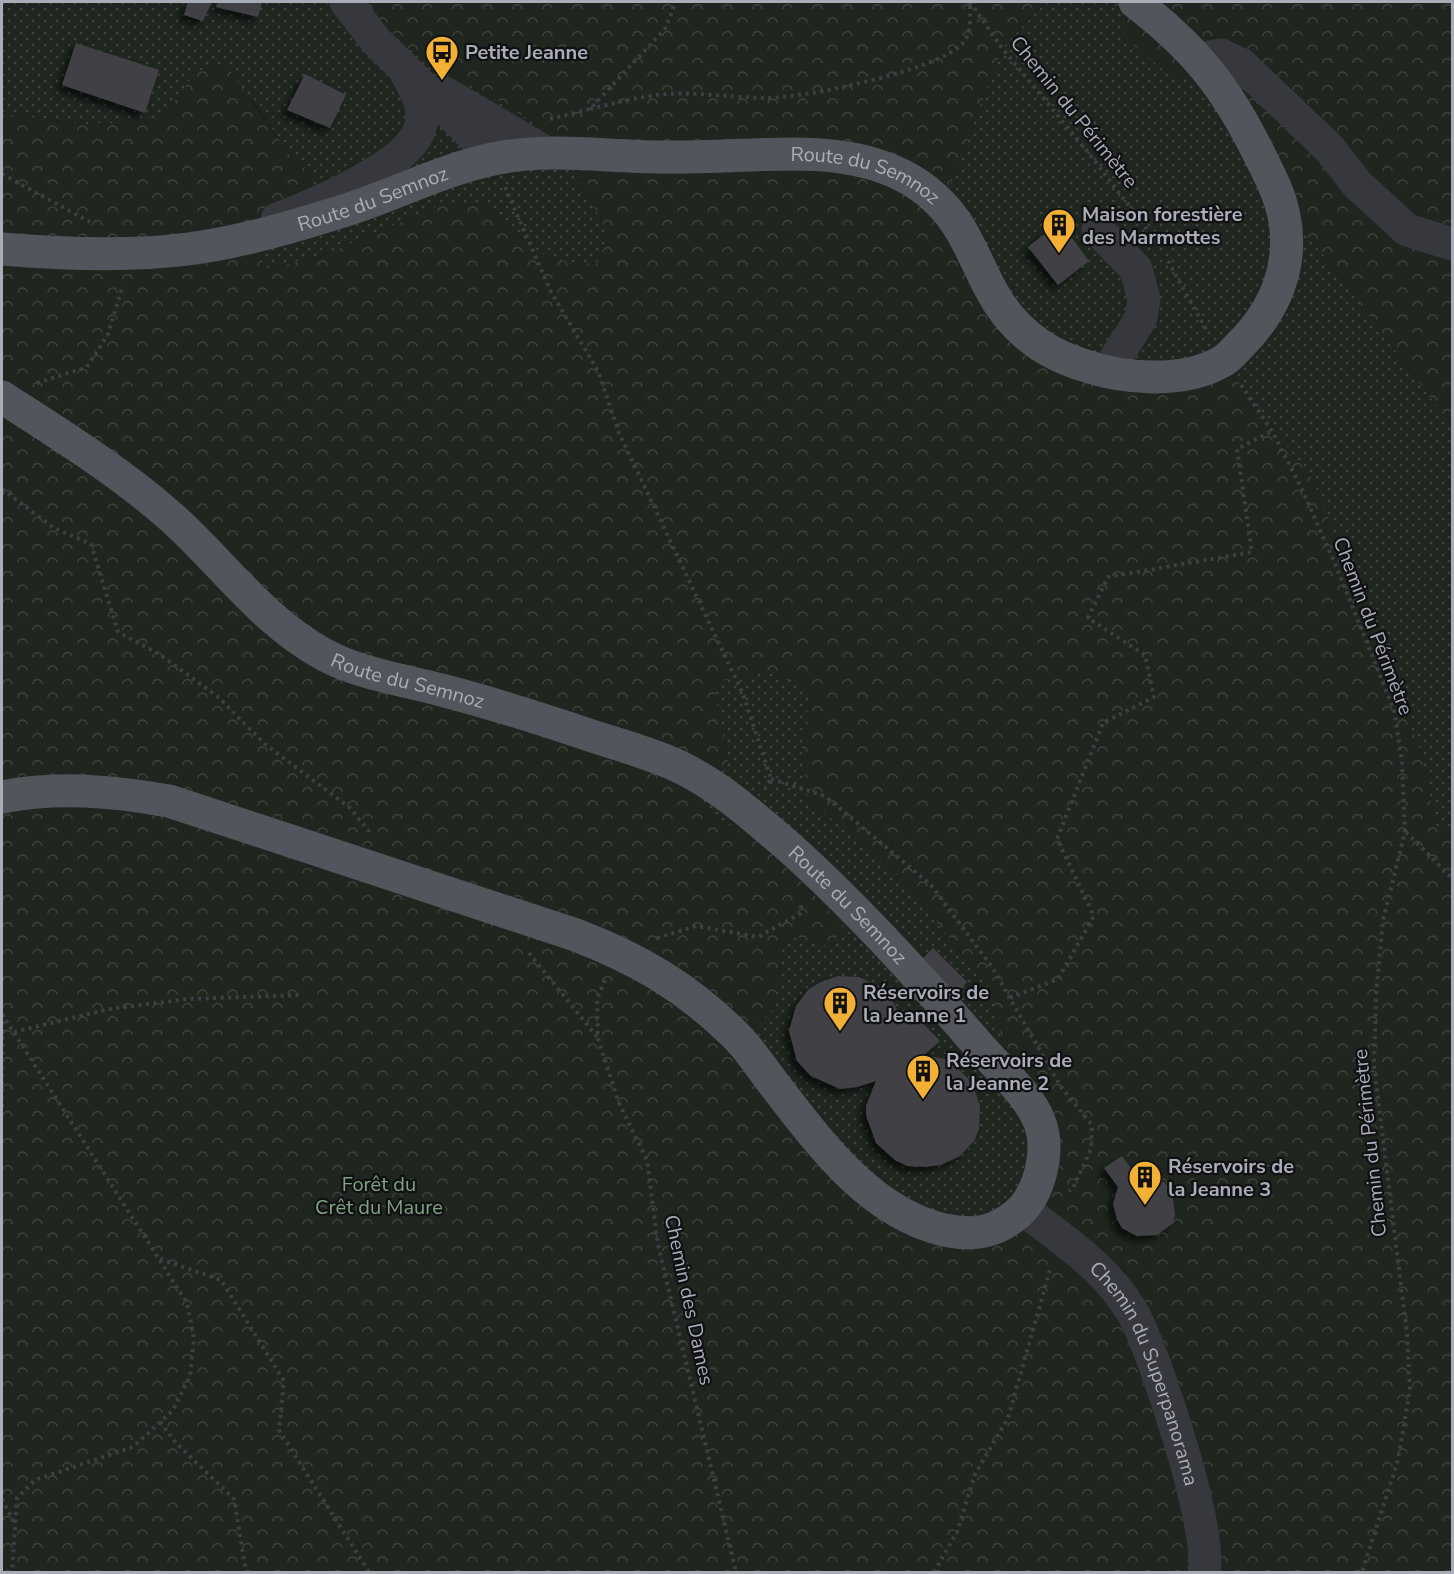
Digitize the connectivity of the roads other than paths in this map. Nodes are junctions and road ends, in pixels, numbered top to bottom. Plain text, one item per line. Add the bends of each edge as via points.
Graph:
1 (346, 2) edge
2 (1135, 2) edge
3 (1200, 59) junction
4 (406, 73) junction
5 (547, 153) junction
6 (492, 159) junction
7 (353, 184) junction
8 (1098, 230) dead end
9 (1452, 244) edge
10 (208, 246) junction
11 (2, 249) edge
12 (1107, 372) junction
13 (8, 401) edge
14 (2, 797) edge
15 (1028, 1213) junction
16 (1204, 1572) edge

1 - 4 street
2 - 3 main road, Route du Semnoz
3 - 9 street via 1221,55 1242,65 1407,230
3 - 12 main road, Route du Semnoz via 1244,122 1275,187 1284,215 1284,272 1261,324 1224,361 1174,376
4 - 5 street
4 - 6 street
4 - 7 street via 421,98 418,133 387,164
5 - 6 main road, Route du Semnoz
5 - 12 main road, Route du Semnoz via 656,157 824,154 881,166 913,182 942,205 969,243 992,292 1017,327 1055,355
6 - 7 street via 463,158 424,164
6 - 10 main road, Route du Semnoz via 429,177 349,209
7 - 10 street via 300,210
8 - 12 street via 1136,269 1144,299 1141,318 1130,340
10 - 11 main road, Route du Semnoz via 116,254
13 - 15 main road, Route du Semnoz via 142,493 174,519 281,626 320,652 365,670 504,707 657,757 716,787 749,812 840,894 934,993 1027,1101 1041,1124 1044,1148
14 - 15 main road, Route du Semnoz via 82,790 169,801 618,951 674,983 738,1037 827,1148 890,1208 916,1221 970,1233 988,1232
15 - 16 street, Chemin du Superpanorama via 1076,1248 1116,1289 1137,1320 1190,1481 1200,1523

